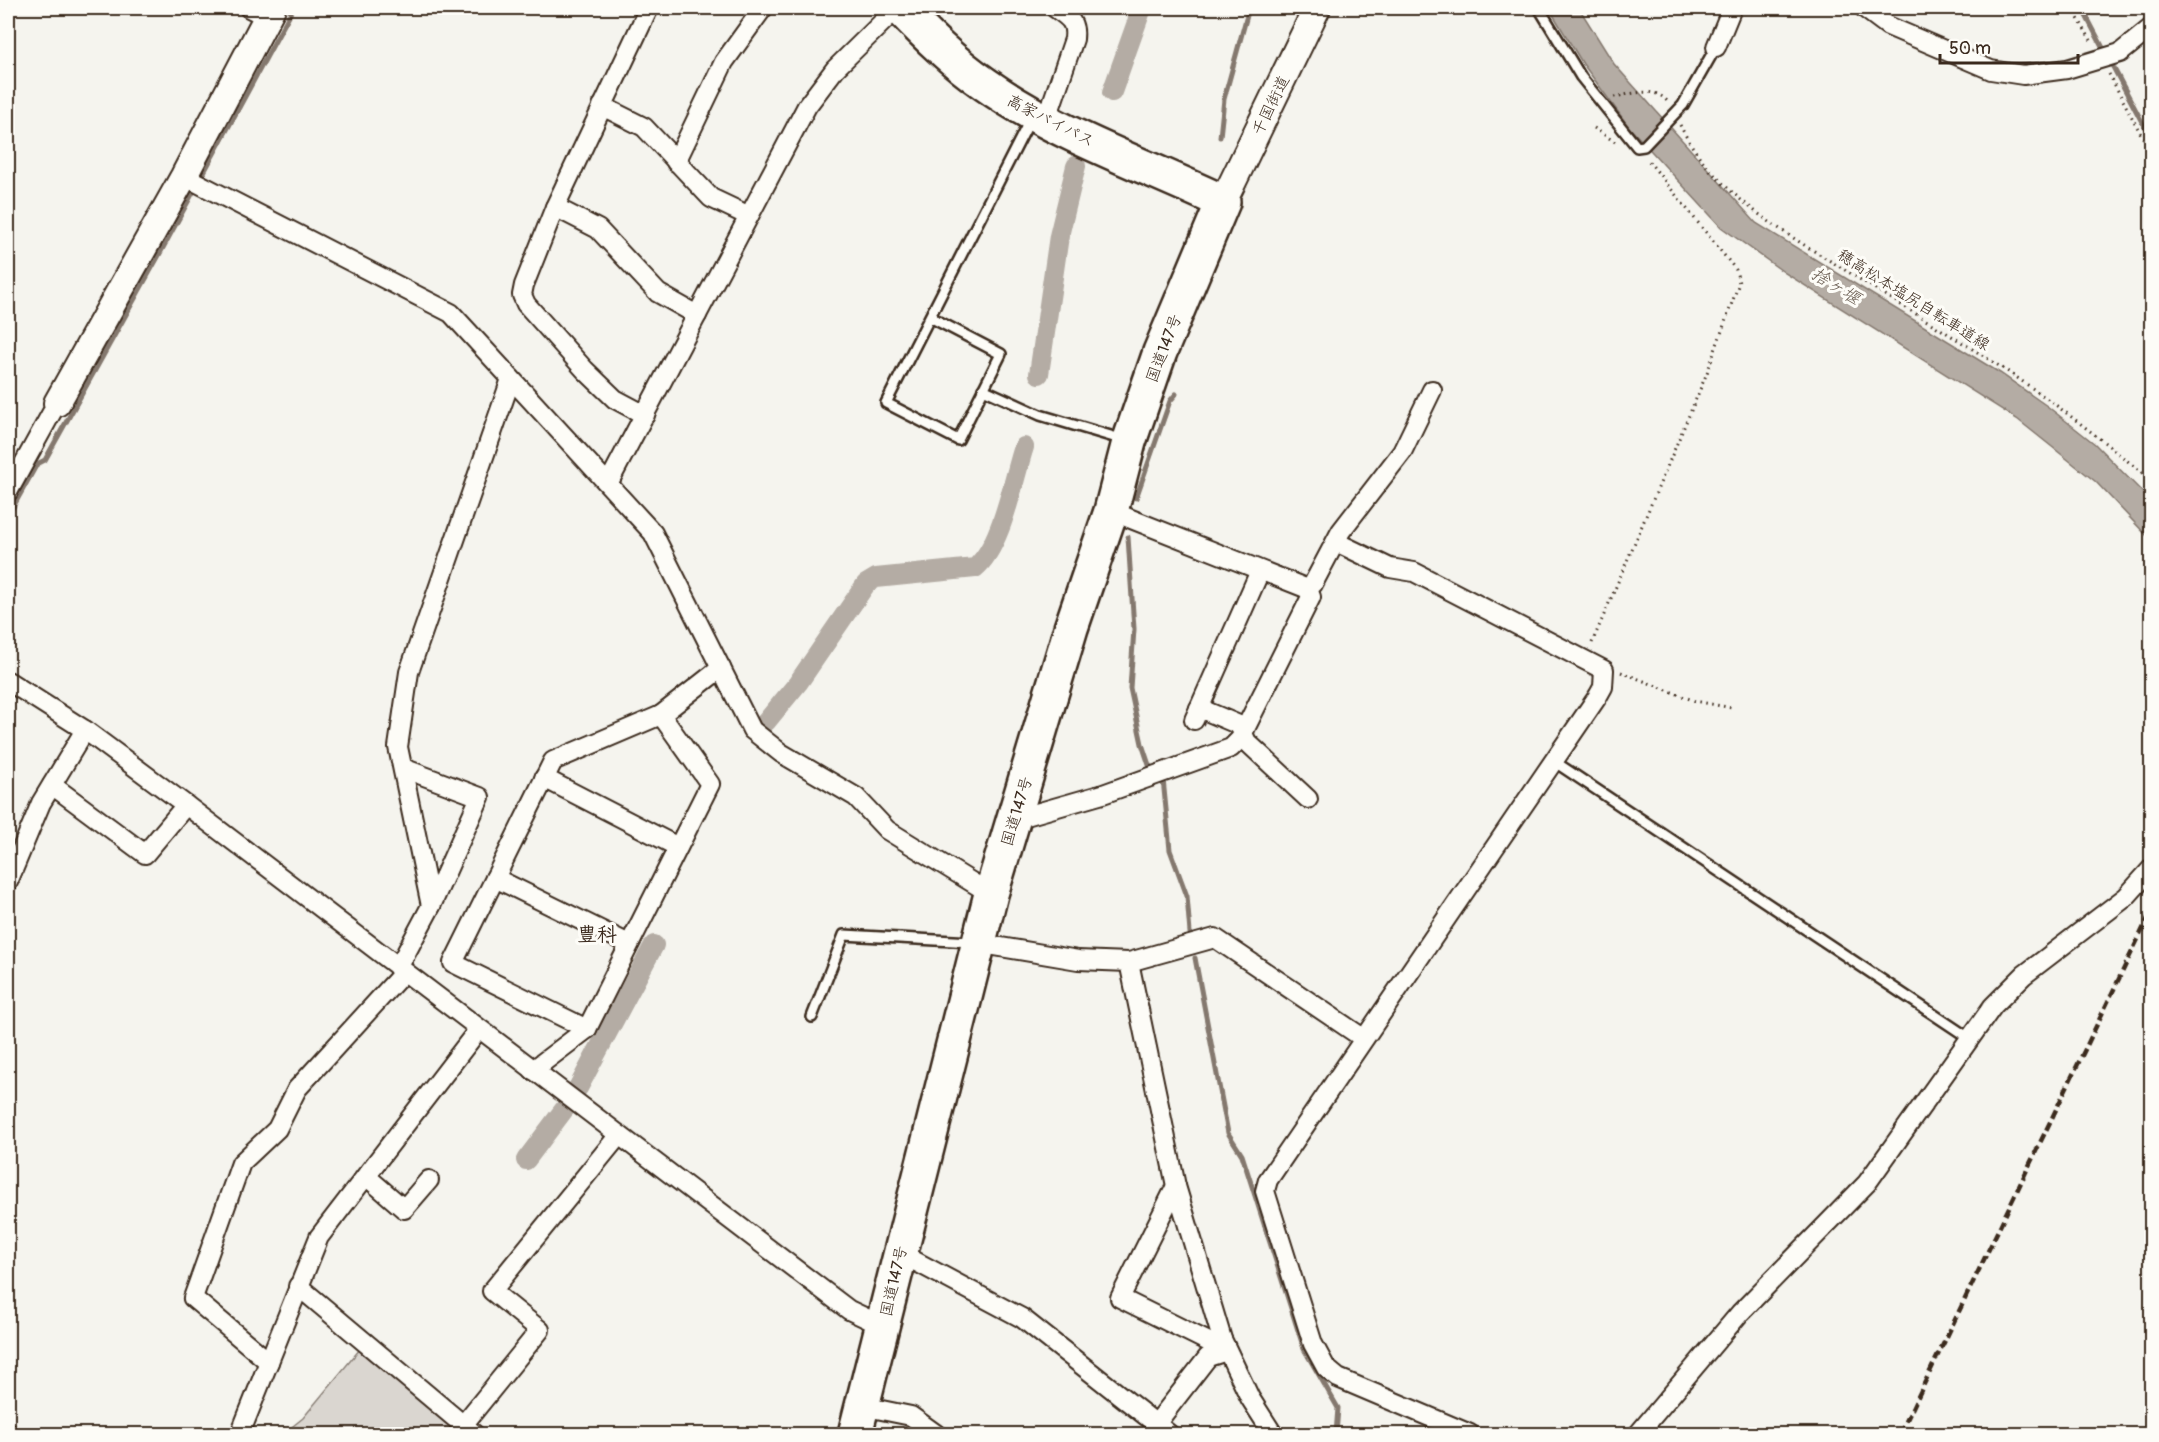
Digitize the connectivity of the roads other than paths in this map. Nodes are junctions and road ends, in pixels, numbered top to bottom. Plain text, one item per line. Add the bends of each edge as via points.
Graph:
1 (650, 8) edge
2 (763, 8) edge
3 (898, 8) edge
4 (1056, 8) edge
5 (1315, 8) edge
6 (1539, 8) edge
7 (1732, 8) edge
8 (1864, 8) edge
9 (262, 11) edge
10 (2151, 27) edge
11 (1716, 47) joint
12 (602, 106) junction
13 (1040, 117) junction
14 (676, 162) junction
15 (184, 176) junction
16 (1223, 202) junction
17 (555, 207) junction
18 (749, 216) junction
19 (697, 315) junction
20 (930, 317) junction
21 (511, 379) junction
22 (983, 389) junction
23 (1432, 390) dead end
24 (57, 404) joint
25 (645, 415) junction
26 (1129, 442) junction
27 (609, 482) junction
28 (8, 492) edge
29 (1111, 511) junction
30 (1336, 542) junction
31 (1260, 571) junction
32 (1308, 590) junction
33 (721, 668) junction
34 (8, 681) edge
35 (661, 715) junction
36 (85, 730) junction
37 (1243, 731) junction
38 (1552, 760) junction
39 (403, 768) junction
40 (544, 778) junction
41 (52, 785) junction
42 (1308, 799) dead end
43 (186, 805) junction
44 (1015, 814) junction
45 (678, 847) junction
46 (13, 854) edge
47 (2151, 868) edge
48 (495, 878) junction
49 (8, 882) edge
50 (991, 894) junction
51 (431, 906) junction
52 (977, 943) junction
53 (629, 944) junction
54 (1129, 962) junction
55 (401, 970) junction
56 (812, 1017) dead end
57 (587, 1029) junction
58 (478, 1030) junction
59 (1363, 1038) junction
60 (1969, 1038) junction
61 (533, 1070) junction
62 (619, 1135) junction
63 (366, 1176) junction
64 (429, 1180) dead end
65 (1176, 1186) junction
66 (899, 1258) junction
67 (298, 1286) junction
68 (883, 1326) junction
69 (1227, 1351) junction
70 (268, 1362) junction
71 (859, 1420) edge
72 (1162, 1429) edge
73 (469, 1430) edge
74 (240, 1434) edge
75 (936, 1434) edge
76 (1273, 1434) edge
77 (1470, 1434) edge
78 (1638, 1434) edge

1 - 12 street
2 - 14 street via 724,62
3 - 13 highway, 高家バイパス via 956,62
3 - 18 street via 835,69 807,106
4 - 13 street via 1076,27
5 - 16 street, 千国街道
6 - 11 lane via 1581,78 1640,147 1675,121
7 - 11 street
8 - 10 street via 1887,26 1991,70 2023,75 2067,69 2120,52
9 - 15 street
12 - 14 street via 644,127
12 - 17 street
13 - 16 highway, 高家バイパス
13 - 20 lane
14 - 18 street via 711,198
15 - 21 street via 451,313
15 - 24 street
16 - 26 highway, 国道147号 via 1160,352
17 - 19 street via 598,229 658,293
17 - 25 street via 522,295 585,370 615,399
18 - 19 street
19 - 25 street
20 - 22 lane via 1001,354
20 - 22 lane via 886,403 958,440
21 - 27 street
21 - 39 street via 409,672 398,747
22 - 26 lane via 1040,415
23 - 30 street via 1402,452
24 - 28 street
25 - 27 street
26 - 29 highway, 国道147号
27 - 33 street via 653,533
29 - 31 street
29 - 44 highway, 国道147号
30 - 32 street
30 - 38 street via 1390,568 1414,572 1604,670 1599,696
31 - 32 street
31 - 37 street via 1197,714 1239,725
32 - 37 street via 1311,597
33 - 35 street
33 - 50 street via 752,730 765,742 856,797 887,830
34 - 36 street
35 - 40 street via 553,761
35 - 45 street via 710,784
36 - 41 street
36 - 43 street
37 - 42 street via 1247,742
37 - 44 street via 1231,748 1199,761 1048,810 1026,816
38 - 59 street
38 - 60 lane
39 - 51 street
39 - 51 street via 480,797
40 - 45 street
40 - 48 street
41 - 43 street via 145,854
41 - 46 street
43 - 55 street
44 - 50 highway, 国道147号
45 - 53 street
46 - 49 street
47 - 60 street via 2126,897 2009,989
48 - 53 street
48 - 57 street via 453,963
50 - 52 highway, 国道147号
51 - 55 street
52 - 54 street via 1078,960
52 - 56 lane via 844,935
52 - 66 highway, 国道147号
53 - 57 street
54 - 59 street via 1215,938
54 - 65 street
55 - 58 street
55 - 70 street via 297,1089 277,1129 241,1163 193,1298
57 - 61 street
58 - 61 street
58 - 63 street
59 - 77 street via 1268,1180 1265,1191 1313,1344 1326,1368 1338,1378
60 - 78 street via 1867,1183 1740,1313
61 - 62 street
62 - 68 street via 849,1310
62 - 73 street via 492,1291 540,1330
63 - 64 street via 405,1209
63 - 67 street via 319,1237
65 - 69 street
65 - 69 street via 1120,1298
66 - 68 highway, 国道147号
66 - 72 street via 911,1259 1022,1318
67 - 70 street
67 - 73 street
68 - 71 highway, 国道147号
69 - 72 street via 1208,1357
69 - 76 street
70 - 74 street
71 - 75 street via 911,1416

